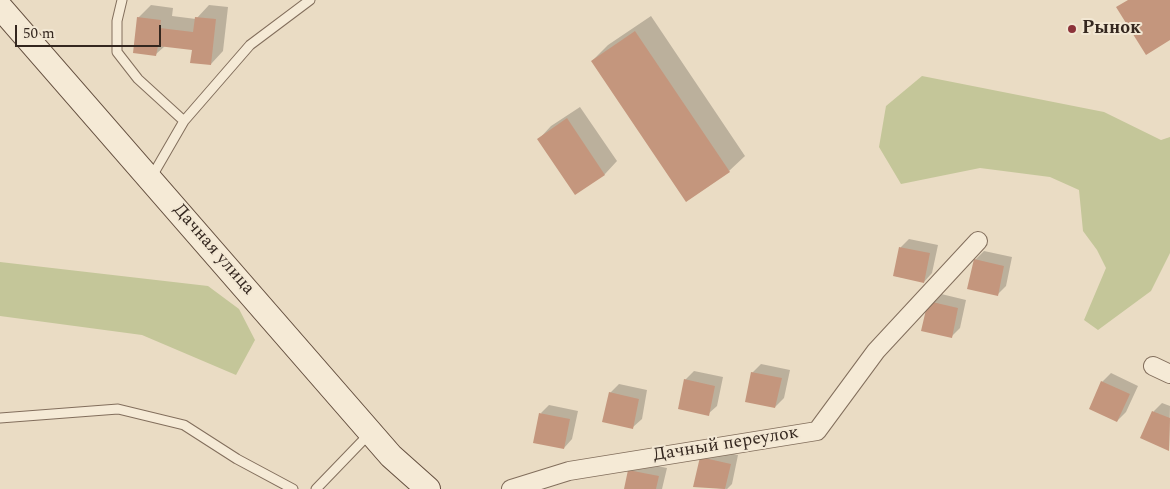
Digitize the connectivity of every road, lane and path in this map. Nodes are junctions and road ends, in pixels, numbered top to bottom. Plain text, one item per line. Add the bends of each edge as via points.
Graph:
1 (122, 0) edge
2 (310, 0) edge
3 (0, 7) edge
4 (184, 121) junction
5 (151, 178) junction
6 (978, 241) dead end
7 (1153, 366) dead end
8 (1170, 374) edge
9 (0, 418) edge
10 (371, 432) junction
11 (293, 489) edge
12 (316, 489) edge
13 (428, 489) edge
14 (511, 489) edge

1 - 4 lane via 116,21 117,52 138,79
2 - 4 lane via 250,45
3 - 5 main road, Дачная улица
4 - 5 lane
5 - 10 main road, Дачная улица
6 - 14 street, Дачный переулок via 876,351 816,431 569,471
7 - 8 street
9 - 11 lane via 127,411 184,425
10 - 12 lane
10 - 13 main road, Дачная улица via 391,456

